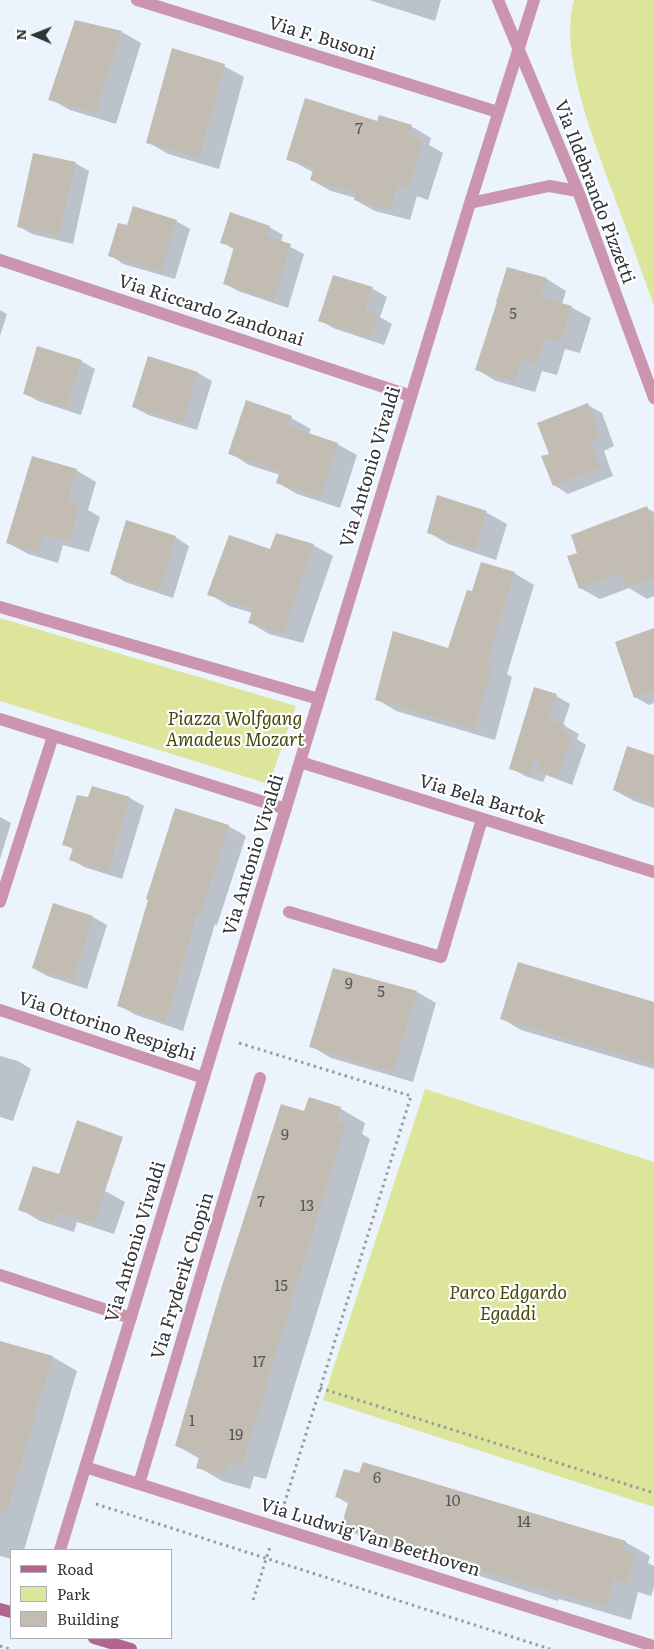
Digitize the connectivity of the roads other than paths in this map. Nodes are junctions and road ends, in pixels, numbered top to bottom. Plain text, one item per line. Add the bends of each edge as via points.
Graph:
1 (137, 0) edge
2 (498, 0) edge
3 (534, 0) edge
4 (518, 48) junction
5 (498, 112) junction
6 (578, 191) junction
7 (470, 203) junction
8 (0, 260) edge
9 (411, 396) junction
10 (654, 398) edge
11 (0, 607) edge
12 (319, 699) junction
13 (0, 719) edge
14 (53, 736) junction
15 (300, 762) junction
16 (286, 809) junction
17 (482, 819) junction
18 (654, 872) edge
19 (0, 902) edge
20 (290, 912) dead end
21 (0, 1010) edge
22 (204, 1078) junction
23 (260, 1078) dead end
24 (0, 1275) edge
25 (131, 1318) junction
26 (85, 1467) junction
27 (139, 1484) junction
28 (60, 1549) edge
29 (97, 1639) edge
30 (647, 1644) dead end
31 (131, 1649) edge

1 - 5 street, Via F. Busoni
2 - 4 street, Via Ildebrando Pizzetti
3 - 4 street, Via Antonio Vivaldi
4 - 5 street, Via Antonio Vivaldi
4 - 6 street, Via Ildebrando Pizzetti
5 - 7 street, Via Antonio Vivaldi
6 - 7 street via 549,186
6 - 10 street, Via Ildebrando Pizzetti
7 - 9 street, Via Antonio Vivaldi
8 - 9 street, Via Riccardo Zandonai
9 - 12 street, Via Antonio Vivaldi
11 - 12 street
12 - 15 street, Via Antonio Vivaldi
13 - 14 street
14 - 16 street
14 - 19 street
15 - 16 street, Via Antonio Vivaldi
15 - 17 street, Via Bela Bartok
16 - 22 street, Via Antonio Vivaldi
17 - 18 street, Via Bela Bartok
17 - 20 street via 441,957
21 - 22 street, Via Ottorino Respighi
22 - 25 street, Via Antonio Vivaldi
23 - 27 street, Via Fryderik Chopin
24 - 25 street
25 - 26 street, Via Antonio Vivaldi
26 - 27 street, Via Ludwig Van Beethoven
26 - 28 street, Via Antonio Vivaldi
27 - 30 street, Via Ludwig Van Beethoven
29 - 31 street

